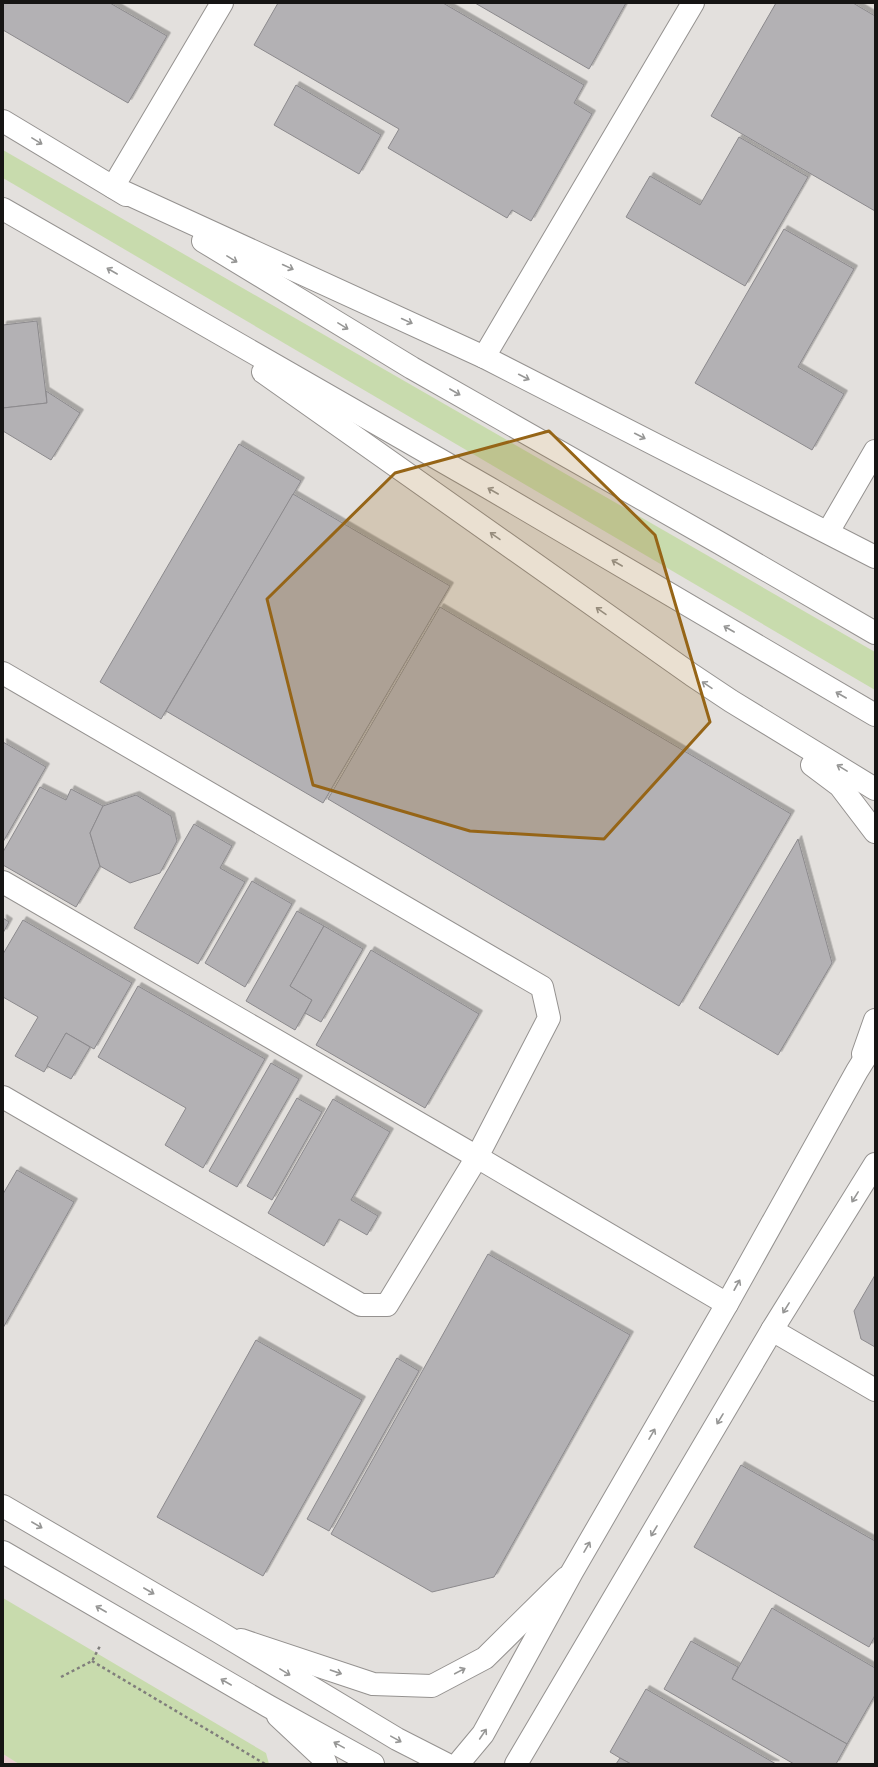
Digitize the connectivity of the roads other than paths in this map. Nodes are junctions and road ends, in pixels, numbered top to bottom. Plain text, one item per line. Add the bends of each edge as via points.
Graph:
1 (222, 3) edge
2 (693, 3) edge
3 (3, 121) edge
4 (113, 187) junction
5 (3, 209) edge
6 (146, 290) junction
7 (484, 356) junction
8 (875, 451) edge
9 (828, 532) junction
10 (875, 557) edge
11 (875, 633) edge
12 (3, 674) edge
13 (731, 701) junction
14 (875, 714) edge
15 (875, 789) edge
16 (875, 832) edge
17 (3, 882) edge
18 (875, 1020) edge
19 (875, 1042) edge
20 (857, 1071) junction
21 (3, 1097) edge
22 (477, 1158) junction
23 (875, 1164) edge
24 (727, 1304) junction
25 (772, 1330) junction
26 (875, 1390) edge
27 (3, 1506) edge
28 (3, 1552) edge
29 (572, 1572) junction
30 (219, 1632) junction
31 (268, 1706) junction
32 (326, 1764) edge
33 (373, 1764) edge
34 (446, 1764) edge
35 (458, 1764) edge
36 (516, 1764) edge

1 - 4 street
2 - 7 street
3 -> 4 street
4 -> 7 street
4 -> 11 street via 412,368
6 -> 5 street
13 -> 6 street
14 -> 6 street
7 -> 9 street
8 - 9 street
9 - 10 street
12 - 22 street via 542,987 549,1018
15 -> 13 street
13 - 16 street via 840,786
17 - 22 street
18 - 20 street
19 - 20 street
24 -> 20 street
21 - 22 street via 361,1305 387,1305
22 - 24 street
23 -> 25 street
29 -> 24 street
25 - 26 street
25 -> 36 street
27 -> 30 street
31 -> 28 street
30 -> 29 street via 373,1684 432,1686 485,1658
35 -> 29 street via 483,1734
30 -> 34 street via 396,1739
31 - 32 street via 324,1759
33 -> 31 street

